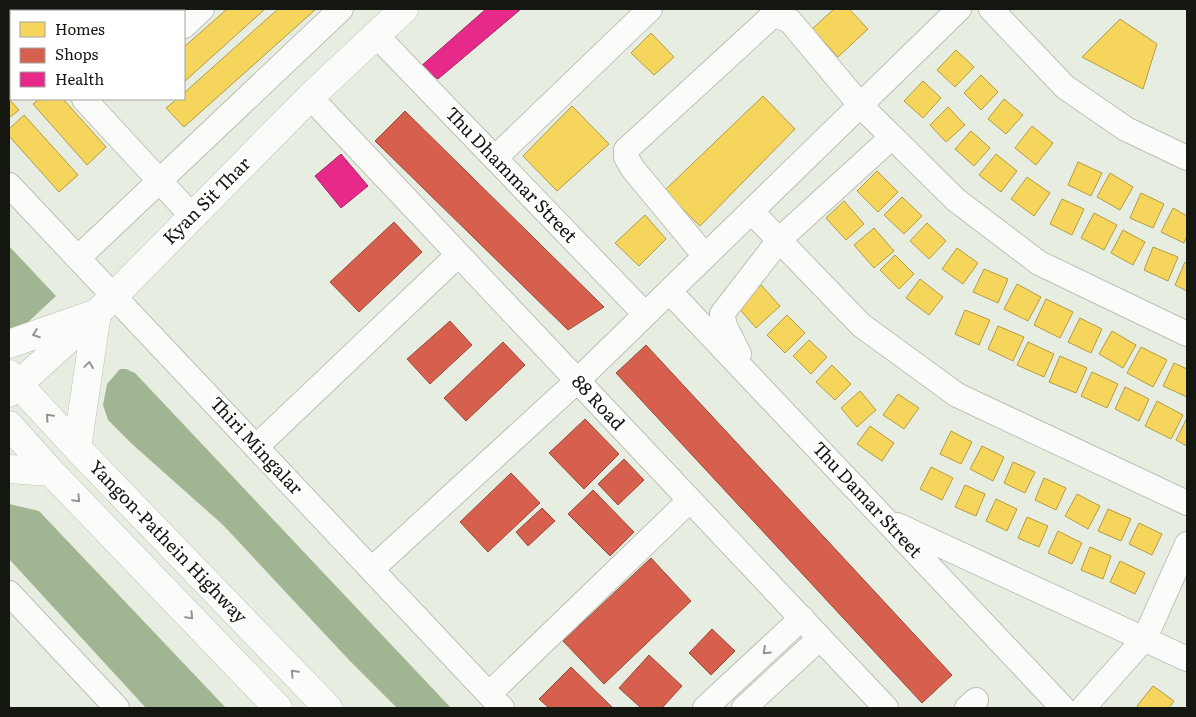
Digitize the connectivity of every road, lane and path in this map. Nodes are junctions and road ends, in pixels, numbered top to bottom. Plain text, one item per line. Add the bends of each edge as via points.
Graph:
1 (202, 9) edge
2 (341, 9) edge
3 (404, 9) edge
4 (650, 9) edge
5 (960, 9) edge
6 (991, 9) edge
7 (185, 25) edge
8 (376, 35) junction
9 (310, 97) junction
10 (96, 103) edge
11 (861, 106) junction
12 (892, 137) junction
13 (495, 158) junction
14 (1187, 158) edge
15 (160, 180) junction
16 (9, 185) edge
17 (752, 212) junction
18 (192, 216) junction
19 (780, 239) junction
20 (458, 255) junction
21 (705, 256) junction
22 (78, 258) junction
23 (670, 292) junction
24 (105, 304) junction
25 (645, 314) junction
26 (1187, 334) edge
27 (9, 344) edge
28 (750, 377) junction
29 (577, 381) junction
30 (12, 384) edge
31 (9, 425) edge
32 (256, 447) junction
33 (77, 448) junction
34 (9, 469) edge
35 (51, 472) junction
36 (690, 500) junction
37 (1187, 502) edge
38 (886, 520) junction
39 (1187, 544) edge
40 (372, 569) junction
41 (9, 592) edge
42 (802, 618) junction
43 (820, 638) junction
44 (1144, 638) junction
45 (1187, 658) edge
46 (496, 701) edge
47 (117, 708) edge
48 (278, 708) edge
49 (328, 708) edge
50 (705, 708) edge
51 (744, 708) edge
52 (886, 708) edge
53 (1064, 708) edge
54 (1082, 708) edge

1 - 7 street
2 - 15 street
3 - 8 main road, Kyan Sit Thar
4 - 13 street
5 - 11 street
6 - 14 street via 1065,87 1126,129
8 - 9 main road, Kyan Sit Thar
8 - 13 street, Thu Dhammar Street
9 - 18 main road, Kyan Sit Thar
9 - 20 street, 88 Road
10 - 15 street
11 - 12 street
11 - 17 street
11 - 21 street via 790,22 780,16 772,16 626,150 633,169
12 - 19 street
12 - 26 street via 956,200 1039,263
13 - 25 street, Thu Dhammar Street
15 - 18 street
15 - 22 street
16 - 22 street, Thiri Mingalar
17 - 19 street
17 - 21 street
18 - 24 main road, Kyan Sit Thar
19 - 28 street via 722,314
19 - 37 street via 861,325 957,395
20 - 29 street, 88 Road
20 - 32 street
21 - 23 street
22 - 24 street, Thiri Mingalar
23 - 25 street
23 - 28 street, Thu Damar Street
24 -> 27 main road
24 - 30 main road, Kyan Sit Thar
24 - 32 street, Thiri Mingalar
33 -> 24 main road
25 - 29 street
28 - 38 street, Thu Damar Street
29 - 36 street, 88 Road
29 - 40 street
33 -> 30 main road, Yangon-Pathein Highway
31 - 35 main road, Yangon-Pathein Highway
32 - 40 street, Thiri Mingalar
49 -> 33 main road, Yangon-Pathein Highway
34 - 35 main road
35 -> 48 main road, Yangon-Pathein Highway
36 - 42 street, 88 Road
36 - 46 street
38 - 44 street
38 - 53 street, Thu Damar Street
39 - 44 street
40 - 46 street, Thiri Mingalar
41 - 47 street
42 - 43 street, 88 Road
42 -> 50 street
43 - 51 street
43 - 52 street, 88 Road
44 - 45 street
44 - 54 street

